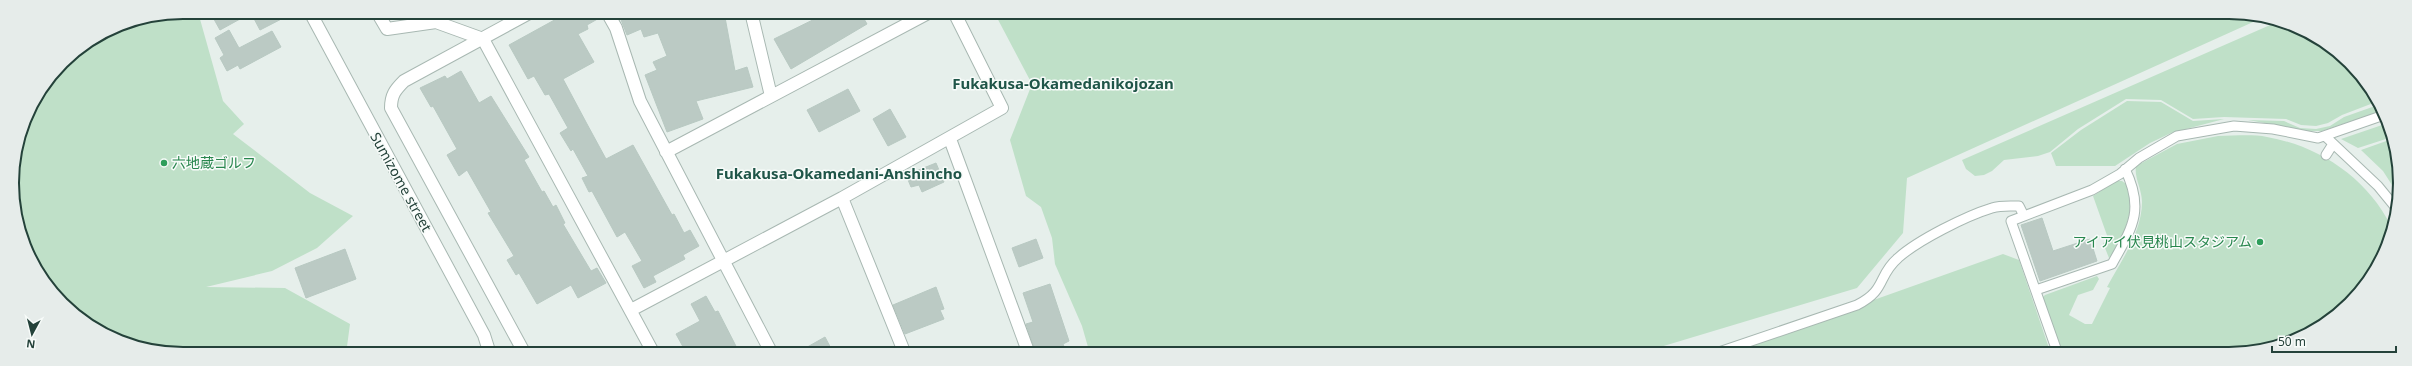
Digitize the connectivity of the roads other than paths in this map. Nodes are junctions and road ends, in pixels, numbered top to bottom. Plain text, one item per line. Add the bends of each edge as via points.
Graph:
1 (314, 19) edge
2 (381, 19) edge
3 (519, 19) edge
4 (611, 19) edge
5 (753, 19) edge
6 (917, 19) edge
7 (958, 19) edge
8 (483, 39) junction
9 (772, 96) junction
10 (2379, 117) edge
11 (2325, 136) junction
12 (950, 139) junction
13 (2333, 144) junction
14 (666, 152) junction
15 (2326, 156) dead end
16 (2125, 169) junction
17 (842, 198) junction
18 (2392, 203) edge
19 (2024, 216) junction
20 (724, 263) junction
21 (2036, 290) junction
22 (631, 310) junction
23 (488, 347) edge
24 (521, 347) edge
25 (650, 347) edge
26 (768, 347) edge
27 (902, 347) edge
28 (1026, 347) edge
29 (1734, 347) edge
30 (2056, 347) edge

1 - 23 street, Sumizome street via 484,335
2 - 8 street via 387,29 436,22
3 - 8 street
4 - 14 street via 640,101
5 - 9 street
6 - 9 street
7 - 12 street via 1002,108
8 - 22 street
8 - 24 street via 404,81 392,95 391,108
9 - 14 street
10 - 11 lane
11 - 13 lane
11 - 16 lane via 2318,138 2234,126 2191,133 2177,136
12 - 17 street
12 - 28 street
13 - 15 lane
13 - 18 lane via 2378,186
14 - 20 street
16 - 19 lane via 2092,190
16 - 21 lane via 2132,182 2134,225 2112,264
17 - 20 street
17 - 27 street
19 - 21 lane via 2011,221
19 - 29 lane via 2019,206 1993,208 1981,212 1943,230 1898,258 1870,298 1857,305
20 - 22 street
20 - 26 street
21 - 30 lane
22 - 25 street

